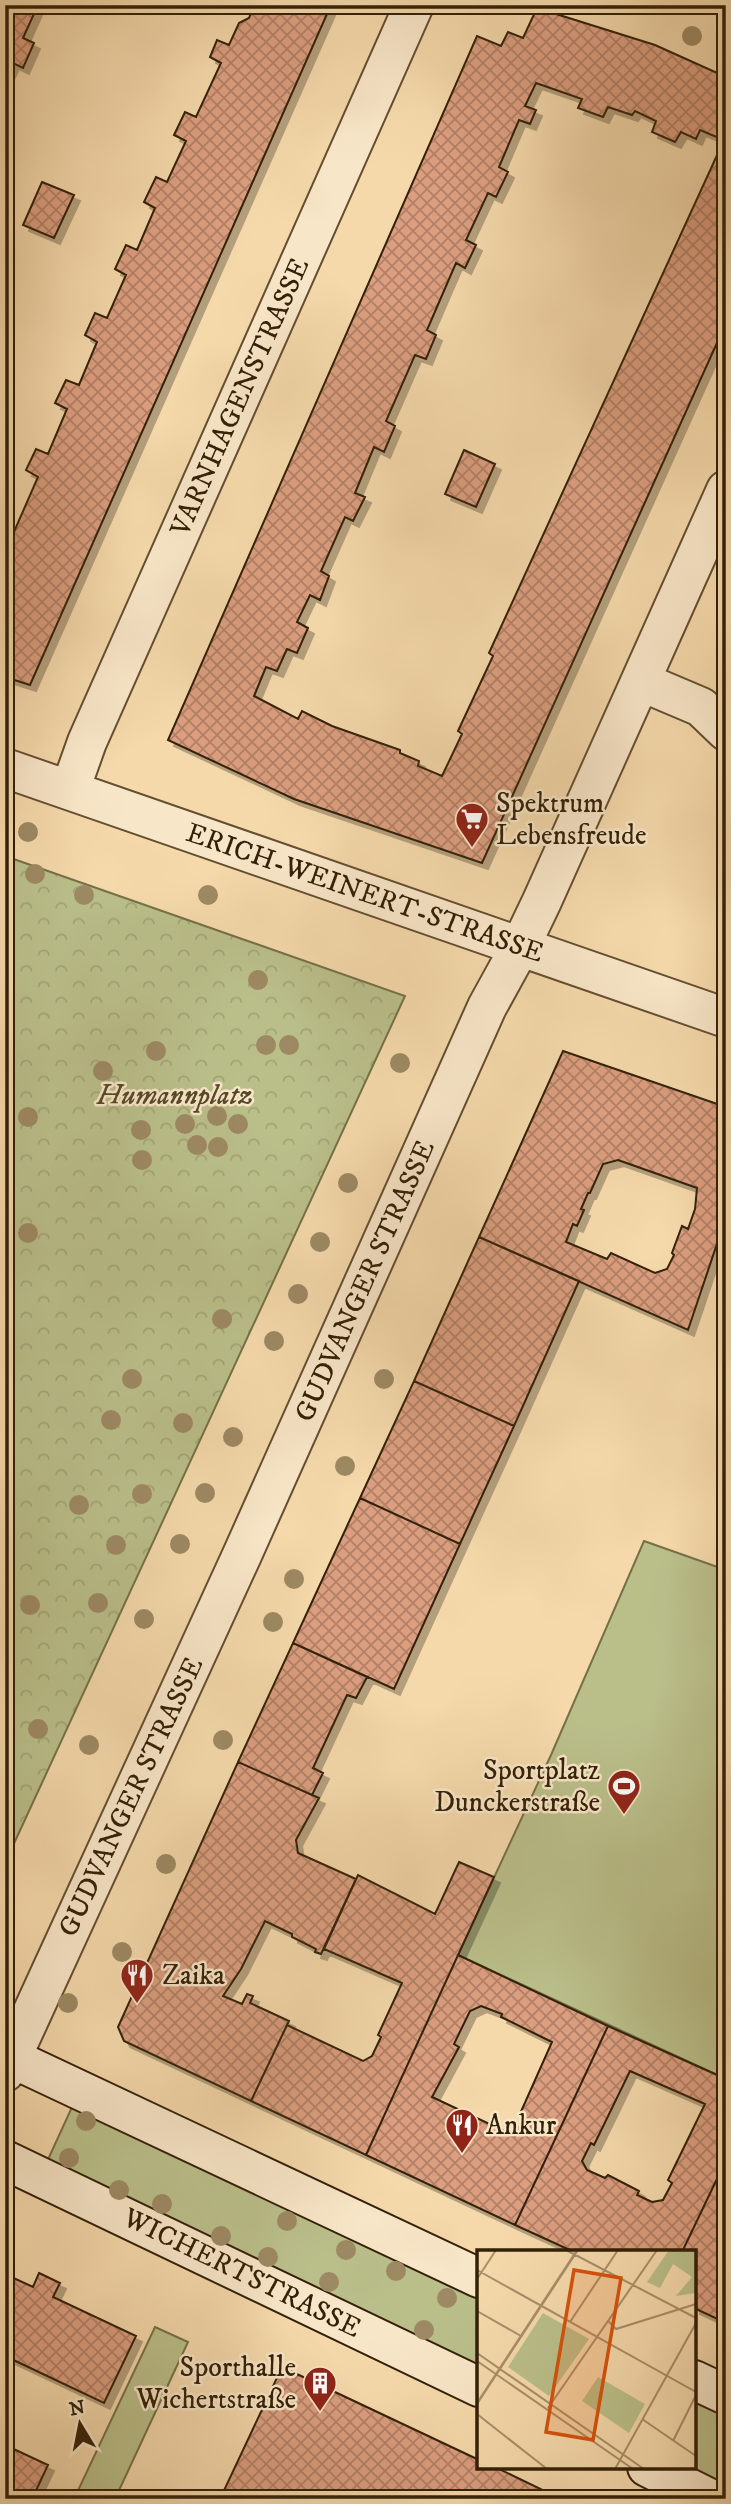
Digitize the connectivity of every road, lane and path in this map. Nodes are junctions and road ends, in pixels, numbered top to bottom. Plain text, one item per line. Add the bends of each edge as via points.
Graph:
1 (414, 5) edge
2 (726, 490) edge
3 (642, 682) junction
4 (726, 731) edge
5 (5, 768) edge
6 (69, 790) junction
7 (520, 947) junction
8 (726, 1018) edge
9 (7, 2062) edge
10 (5, 2160) edge
11 (477, 2277) edge
12 (696, 2381) edge
13 (477, 2386) edge
14 (726, 2395) edge
15 (651, 2469) edge
16 (711, 2499) edge

1 - 6 street, VARNHAGENSTRASSE
2 - 3 street, GUDVANGER STRASSE
3 - 4 street via 701,707
3 - 7 street, GUDVANGER STRASSE
5 - 6 street, ERICH-WEINERT-STRASSE
6 - 7 street, ERICH-WEINERT-STRASSE
7 - 8 street, ERICH-WEINERT-STRASSE
7 - 9 street, GUDVANGER STRASSE via 487,1007 242,1555
9 - 11 street
10 - 13 street, WICHERTSTRASSE
12 - 14 street
15 - 16 street

